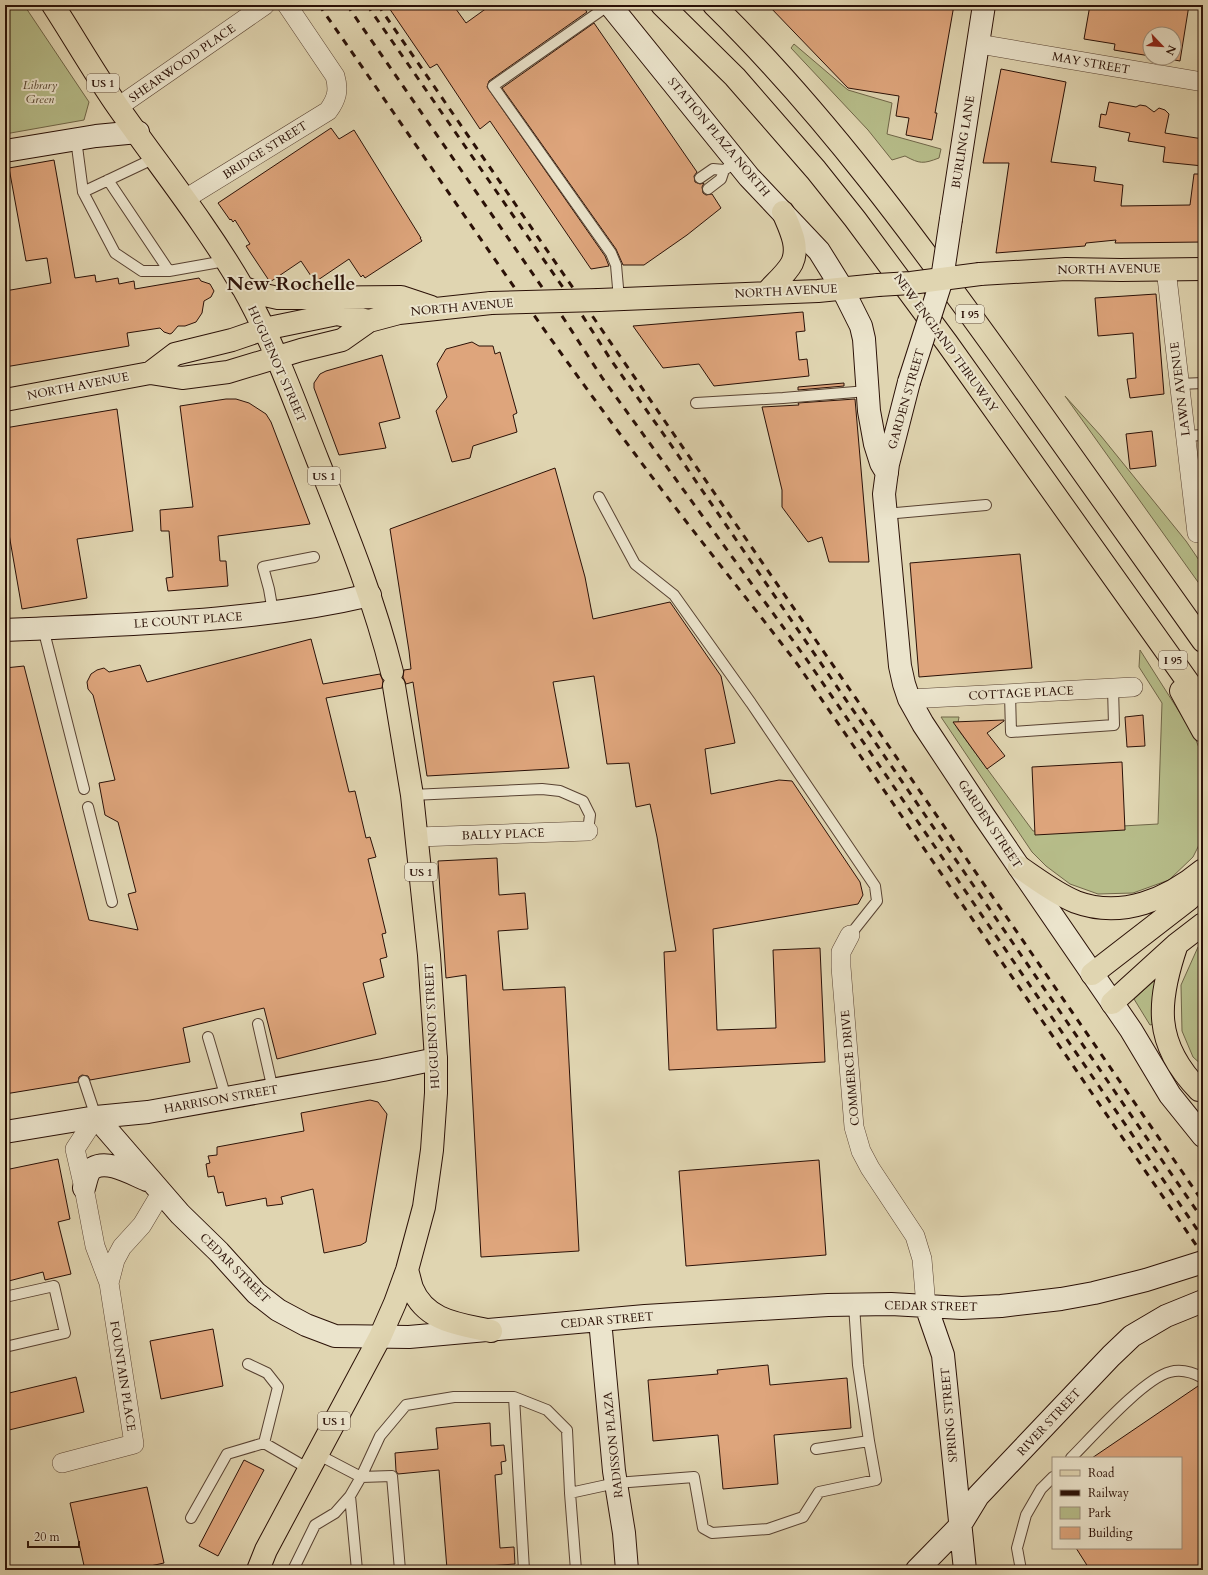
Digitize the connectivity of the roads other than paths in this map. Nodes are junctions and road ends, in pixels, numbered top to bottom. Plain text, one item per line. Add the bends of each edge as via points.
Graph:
1 (53, 5) edge
2 (265, 5) edge
3 (287, 5) edge
4 (610, 5) edge
5 (662, 5) edge
6 (714, 5) edge
7 (984, 5) edge
8 (979, 44) junction
9 (1203, 82) edge
10 (118, 107) junction
11 (138, 132) junction
12 (76, 139) junction
13 (5, 151) edge
14 (155, 158) junction
15 (730, 166) junction
16 (700, 178) dead end
17 (108, 180) junction
18 (708, 189) dead end
19 (83, 192) junction
20 (185, 199) junction
21 (783, 212) junction
22 (225, 261) junction
23 (1166, 269) junction
24 (1203, 269) edge
25 (169, 271) junction
26 (942, 279) junction
27 (242, 287) junction
28 (842, 288) junction
29 (767, 292) junction
30 (609, 299) junction
31 (434, 308) junction
32 (369, 320) junction
33 (264, 329) junction
34 (277, 358) junction
35 (150, 373) junction
36 (1203, 383) edge
37 (1179, 384) junction
38 (867, 391) junction
39 (5, 400) edge
40 (696, 403) dead end
41 (1194, 435) edge
42 (887, 473) junction
43 (1199, 488) edge
44 (599, 496) dead end
45 (986, 504) dead end
46 (885, 514) junction
47 (1197, 533) dead end
48 (314, 557) dead end
49 (370, 594) junction
50 (273, 612) junction
51 (1142, 617) junction
52 (43, 628) junction
53 (5, 630) edge
54 (1203, 641) edge
55 (1133, 687) dead end
56 (1113, 688) junction
57 (1010, 694) junction
58 (909, 699) junction
59 (1203, 703) edge
60 (1203, 731) edge
61 (84, 789) dead end
62 (412, 795) junction
63 (88, 806) dead end
64 (588, 831) joint
65 (418, 837) junction
66 (1019, 867) junction
67 (1203, 870) edge
68 (1203, 883) edge
69 (112, 902) dead end
70 (1203, 924) edge
71 (850, 935) joint
72 (1177, 944) junction
73 (1092, 974) junction
74 (1112, 1003) junction
75 (258, 1024) dead end
76 (1131, 1030) junction
77 (208, 1037) dead end
78 (436, 1059) junction
79 (84, 1081) dead end
80 (273, 1090) junction
81 (1201, 1091) edge
82 (226, 1098) junction
83 (96, 1118) junction
84 (5, 1132) edge
85 (1203, 1136) edge
86 (156, 1187) junction
87 (84, 1188) junction
88 (1203, 1262) edge
89 (407, 1270) junction
90 (109, 1283) junction
91 (5, 1297) edge
92 (1203, 1301) edge
93 (854, 1305) junction
94 (926, 1306) junction
95 (600, 1320) junction
96 (491, 1331) junction
97 (380, 1337) junction
98 (5, 1347) edge
99 (248, 1364) dead end
100 (1203, 1378) edge
101 (514, 1396) junction
102 (869, 1440) junction
103 (264, 1443) junction
104 (816, 1449) dead end
105 (1072, 1457) edge
106 (313, 1462) junction
107 (62, 1463) dead end
108 (361, 1478) junction
109 (1052, 1478) edge
110 (616, 1483) junction
111 (570, 1493) junction
112 (350, 1496) junction
113 (191, 1518) dead end
114 (959, 1527) junction
115 (258, 1570) edge
116 (293, 1570) edge
117 (357, 1570) edge
118 (400, 1570) edge
119 (524, 1570) edge
120 (576, 1570) edge
121 (627, 1570) edge
122 (917, 1570) edge
123 (964, 1570) edge
124 (1021, 1570) edge

1 - 10 main road, HUGUENOT STREET / US 1
2 - 10 street, SHEARWOOD PLACE
3 - 20 street, BRIDGE STREET via 335,76 337,94 334,103 328,111
4 - 15 main road, STATION PLAZA NORTH
4 - 30 lane via 493,86 611,253 616,265
5 - 51 main road, NEW ENGLAND THRUWAY / I 95 via 740,83 855,219 934,325
6 - 54 main road, I 95 via 814,112 887,201
7 - 8 main road, BURLING LANE
8 - 9 street, MAY STREET
8 - 26 main road, BURLING LANE, bridge
10 - 11 main road, HUGUENOT STREET / US 1
11 - 12 main road
11 - 14 main road, HUGUENOT STREET / US 1
12 - 13 main road
12 - 19 lane
14 - 17 lane
14 - 20 main road, HUGUENOT STREET / US 1
15 - 16 lane via 714,169
15 - 18 lane via 721,179
15 - 21 main road, STATION PLAZA NORTH via 749,177
17 - 19 lane
17 - 25 lane
19 - 25 lane via 115,253 142,272
20 - 22 main road, HUGUENOT STREET / US 1
21 - 28 main road, STATION PLAZA NORTH via 819,251
21 - 29 main road via 794,237 795,251 792,264
22 - 25 lane
22 - 27 main road, HUGUENOT STREET / US 1
23 - 24 main road, NORTH AVENUE
23 - 26 main road, NORTH AVENUE, bridge via 1066,269
23 - 37 street, LAWN AVENUE
26 - 28 main road, NORTH AVENUE, bridge
26 - 42 main road, GARDEN STREET, bridge via 909,382
27 - 31 main road via 278,298 400,297
27 - 33 main road, HUGUENOT STREET / US 1
28 - 29 main road, NORTH AVENUE
28 - 38 main road, STATION PLAZA NORTH via 861,326
29 - 30 main road, NORTH AVENUE
30 - 31 main road, NORTH AVENUE, bridge via 491,303
31 - 32 main road, NORTH AVENUE
32 - 33 main road, NORTH AVENUE via 337,314
32 - 34 main road, NORTH AVENUE via 342,340
33 - 34 main road, HUGUENOT STREET / US 1
33 - 35 main road, NORTH AVENUE via 175,354
34 - 35 main road, NORTH AVENUE via 228,372 182,378
34 - 49 main road, HUGUENOT STREET / US 1
35 - 39 main road, NORTH AVENUE
36 - 37 lane
37 - 41 street, LAWN AVENUE
38 - 40 lane
38 - 42 main road, GARDEN STREET via 875,444
41 - 43 street, LAWN AVENUE
42 - 46 main road, GARDEN STREET
43 - 47 street, LAWN AVENUE
44 - 71 lane via 635,564 674,595 875,886 877,901
45 - 46 lane
46 - 58 main road, GARDEN STREET via 900,666
48 - 50 lane via 263,567
49 - 50 main road, LE COUNT PLACE via 336,603
49 - 62 main road, HUGUENOT STREET / US 1 via 384,638 393,679
50 - 52 main road, LE COUNT PLACE via 173,621
51 - 59 main road, NEW ENGLAND THRUWAY / I 95
51 - 60 main road
52 - 53 main road, LE COUNT PLACE
52 - 61 lane
55 - 56 street, COTTAGE PLACE
56 - 57 street, COTTAGE PLACE
56 - 57 lane via 1114,726 1011,732
57 - 58 street, COTTAGE PLACE
58 - 66 main road, GARDEN STREET
62 - 64 lane via 542,789 560,791 583,801 590,815
62 - 65 main road, HUGUENOT STREET / US 1
63 - 69 lane
64 - 65 street, BALLY PLACE
65 - 78 main road, HUGUENOT STREET / US 1
66 - 67 main road via 1065,897 1107,908 1124,908 1152,902 1179,888
66 - 73 main road, GARDEN STREET
68 - 73 main road via 1184,904
70 - 72 main road
71 - 94 street, COMMERCE DRIVE via 842,952 841,967 854,1127 861,1151 870,1168 915,1236 922,1259
72 - 74 main road
72 - 81 main road via 1163,991 1163,1025 1165,1037 1176,1062 1188,1079
73 - 74 main road, GARDEN STREET
74 - 76 main road, GARDEN STREET
75 - 80 lane
76 - 81 main road
76 - 85 main road, GARDEN STREET via 1170,1095
77 - 82 lane
78 - 80 main road, HARRISON STREET
78 - 89 main road, HUGUENOT STREET / US 1 via 432,1150 424,1207
79 - 83 lane
80 - 82 main road, HARRISON STREET
82 - 83 main road, HARRISON STREET
83 - 84 main road, HARRISON STREET
83 - 86 main road, CEDAR STREET
83 - 87 street, FOUNTAIN PLACE via 75,1149
86 - 87 main road via 116,1167 104,1165 92,1168
86 - 90 street, FOUNTAIN PLACE via 142,1225 122,1247 115,1260
86 - 97 main road, CEDAR STREET via 256,1293 278,1310 331,1335
87 - 90 street, FOUNTAIN PLACE via 94,1246
88 - 94 main road, CEDAR STREET via 1121,1287 1061,1299 1001,1306
89 - 96 main road via 412,1288 431,1313 447,1321
89 - 97 main road, HUGUENOT STREET / US 1
90 - 107 street, FOUNTAIN PLACE via 134,1444
91 - 98 lane via 54,1286 65,1333
92 - 114 main road, RIVER STREET via 1166,1316 1132,1336 978,1496
93 - 94 main road, CEDAR STREET
93 - 95 main road, CEDAR STREET via 768,1308
93 - 102 lane via 858,1365
94 - 114 main road, SPRING STREET via 943,1356
95 - 96 main road, CEDAR STREET
95 - 110 main road, RADISSON PLAZA
96 - 97 main road, CEDAR STREET
97 - 106 main road, HUGUENOT STREET / US 1
99 - 103 lane via 267,1373 278,1387
100 - 105 lane via 1186,1372 1170,1372 1155,1379 1125,1404
101 - 108 lane via 454,1397 406,1405 380,1436
101 - 111 lane via 546,1410 567,1430
101 - 119 lane
102 - 104 lane
102 - 110 lane via 876,1480 819,1492 803,1517 768,1529 712,1533 703,1528 694,1477
103 - 106 lane
103 - 113 lane via 227,1454
106 - 108 lane
106 - 115 main road, HUGUENOT STREET / US 1
108 - 112 lane
108 - 118 lane via 392,1476
109 - 124 lane via 1041,1489 1026,1515 1017,1548
110 - 111 lane
110 - 121 main road, RADISSON PLAZA
111 - 120 lane
112 - 116 lane via 335,1513 315,1525
112 - 117 lane
114 - 122 main road, RIVER STREET
114 - 123 main road, SPRING STREET

